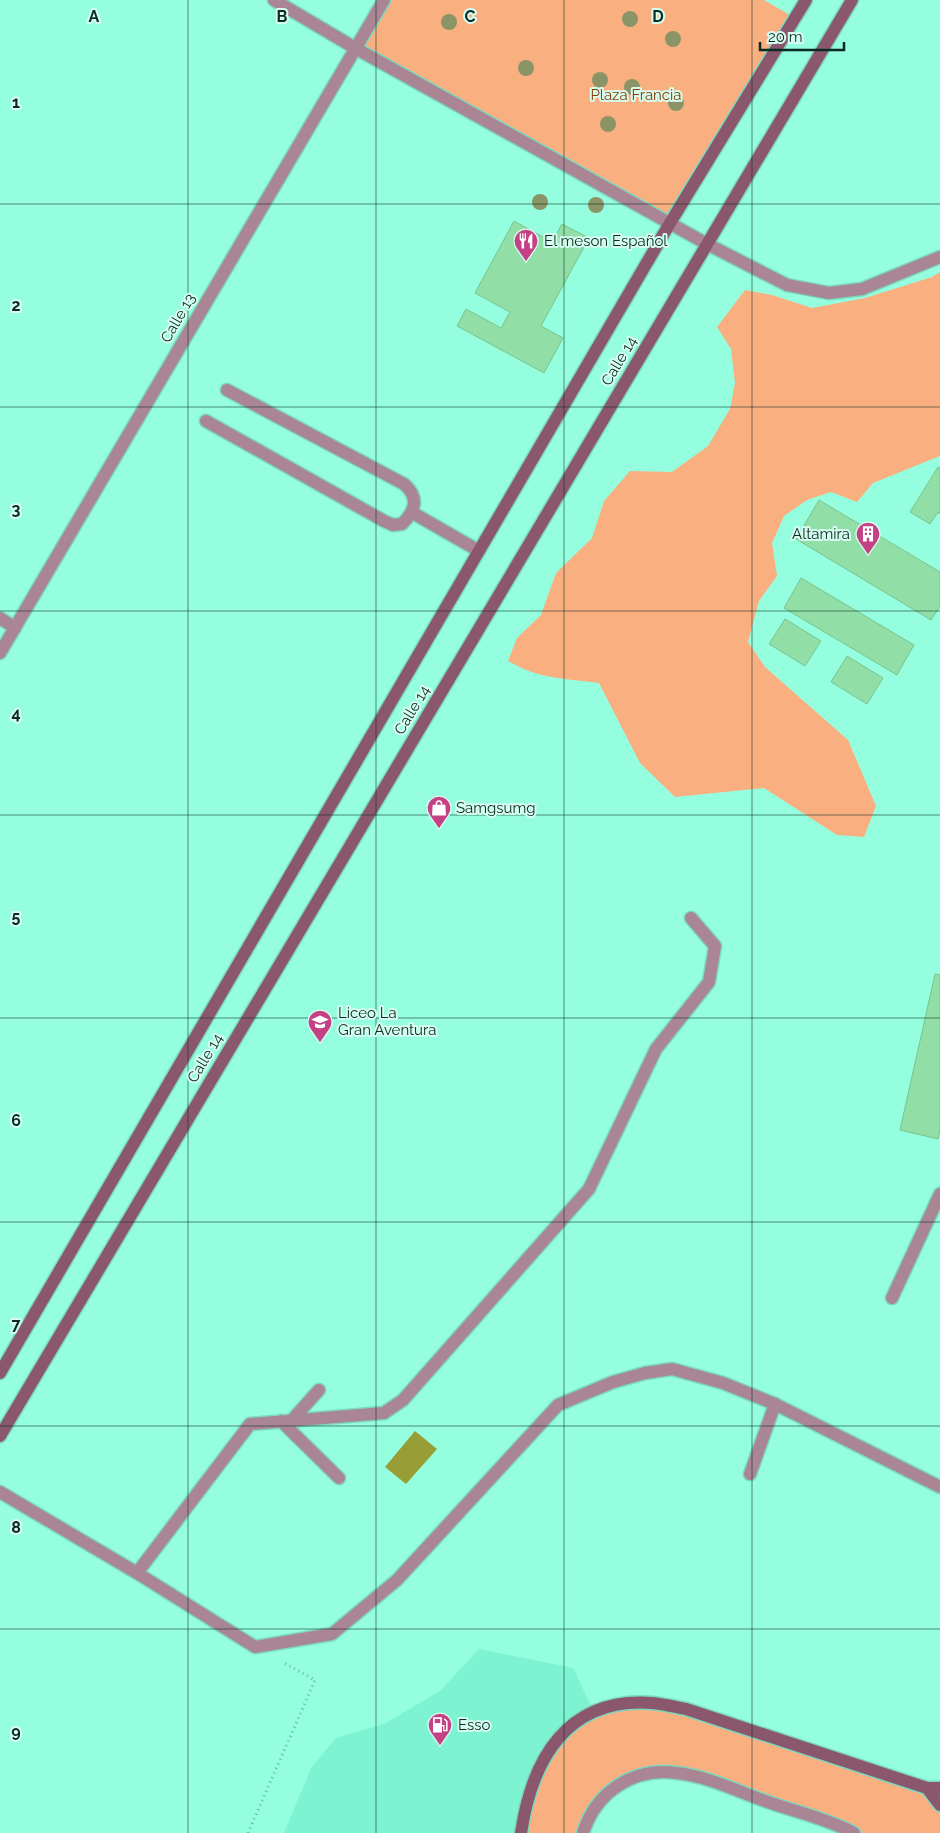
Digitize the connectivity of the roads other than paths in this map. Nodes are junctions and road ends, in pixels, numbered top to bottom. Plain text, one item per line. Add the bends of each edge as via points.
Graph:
1 (274, 0) edge
2 (384, 0) edge
3 (806, 0) edge
4 (852, 0) edge
5 (355, 48) junction
6 (670, 223) junction
7 (707, 244) junction
8 (940, 257) edge
9 (227, 390) dead end
10 (206, 421) dead end
11 (413, 513) junction
12 (479, 551) junction
13 (0, 618) edge
14 (15, 628) junction
15 (0, 653) edge
16 (691, 918) dead end
17 (940, 1194) edge
18 (892, 1298) dead end
19 (0, 1373) edge
20 (319, 1390) dead end
21 (775, 1404) junction
22 (286, 1421) junction
23 (0, 1436) edge
24 (750, 1474) dead end
25 (339, 1478) dead end
26 (940, 1487) edge
27 (0, 1492) edge
28 (137, 1573) junction
29 (934, 1788) edge
30 (940, 1805) edge
31 (521, 1833) edge
32 (583, 1833) edge
33 (854, 1833) edge

1 - 5 street
2 - 5 street, Calle 13
3 - 6 main road, Calle 14
4 - 7 main road, Calle 14
5 - 6 street
5 - 14 street, Calle 13
6 - 7 street
6 - 12 main road, Calle 14
7 - 8 street via 787,285 829,293 862,289
7 - 23 main road, Calle 14
9 - 11 street via 404,484 412,491
10 - 11 street via 393,525 402,524
11 - 12 street
12 - 19 main road, Calle 14
13 - 14 street
14 - 15 street, Calle 13
16 - 22 street via 715,946 709,982 656,1049 589,1189 402,1400 384,1413
17 - 18 street
20 - 22 street
21 - 24 street
21 - 26 street
21 - 28 street via 724,1383 672,1370 613,1382 558,1405 398,1580 332,1634 255,1648
22 - 25 street
22 - 28 street via 250,1424
27 - 28 street
29 - 30 main road
29 - 31 main road via 686,1709 633,1703 594,1712 558,1738 535,1775
32 - 33 street via 596,1804 612,1788 653,1772 678,1772

